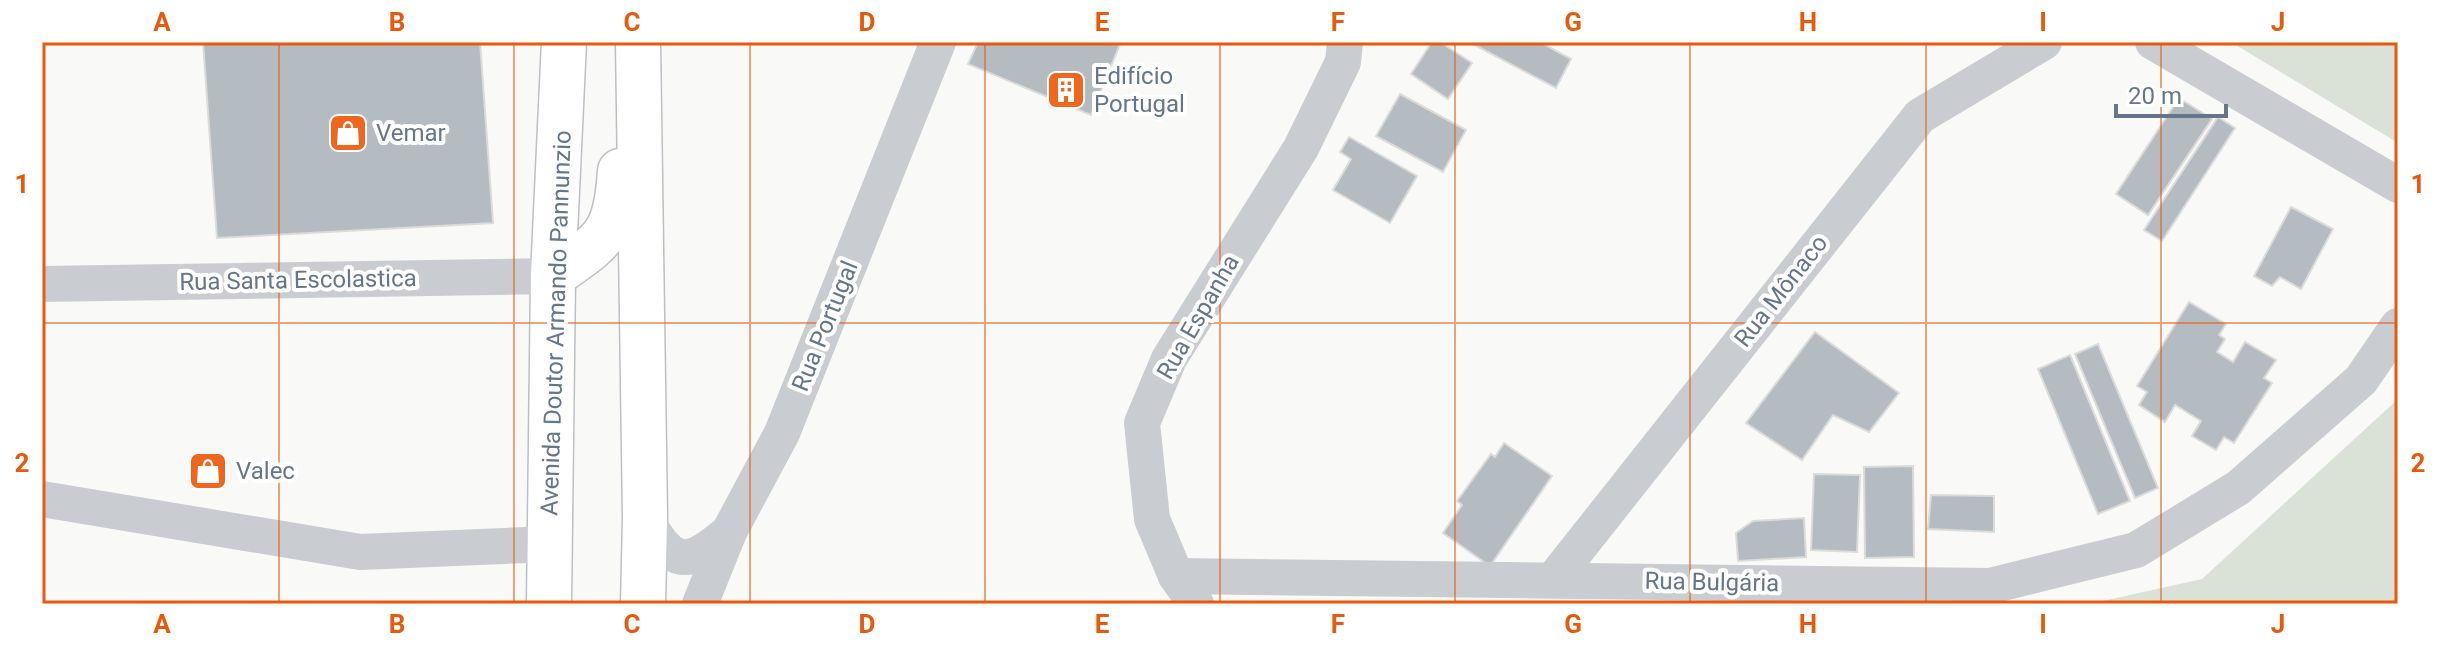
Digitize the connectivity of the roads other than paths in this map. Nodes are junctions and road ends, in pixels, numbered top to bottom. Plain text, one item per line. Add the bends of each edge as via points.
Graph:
1 (564, 42) edge
2 (630, 42) edge
3 (638, 42) edge
4 (938, 42) edge
5 (1345, 42) edge
6 (2044, 42) edge
7 (2153, 42) edge
8 (2398, 185) edge
9 (553, 276) junction
10 (42, 284) edge
11 (2398, 326) edge
12 (42, 499) edge
13 (645, 518) junction
14 (729, 532) junction
15 (550, 544) junction
16 (1553, 580) junction
17 (1186, 590) edge
18 (549, 604) edge
19 (643, 604) edge
20 (700, 604) edge

1 - 9 main road, Avenida Doutor Armando Pannunzio
2 - 9 main road via 612,224 595,245
3 - 13 main road
4 - 14 street, Rua Portugal via 782,433
5 - 17 street, Rua Espanha via 1343,62 1301,148 1169,359 1142,423 1152,519
6 - 16 street, Rua Mônaco via 1920,116
7 - 8 street
9 - 10 street, Rua Santa Escolastica
9 - 15 main road, Avenida Doutor Armando Pannunzio
11 - 16 street, Rua Bulgária via 2361,380 2238,488 2136,550 1990,586
12 - 15 street via 360,552
13 - 14 street via 660,544 677,557 708,550
13 - 19 main road
14 - 20 street, Rua Portugal
15 - 18 main road, Avenida Doutor Armando Pannunzio
16 - 17 street, Rua Bulgária

